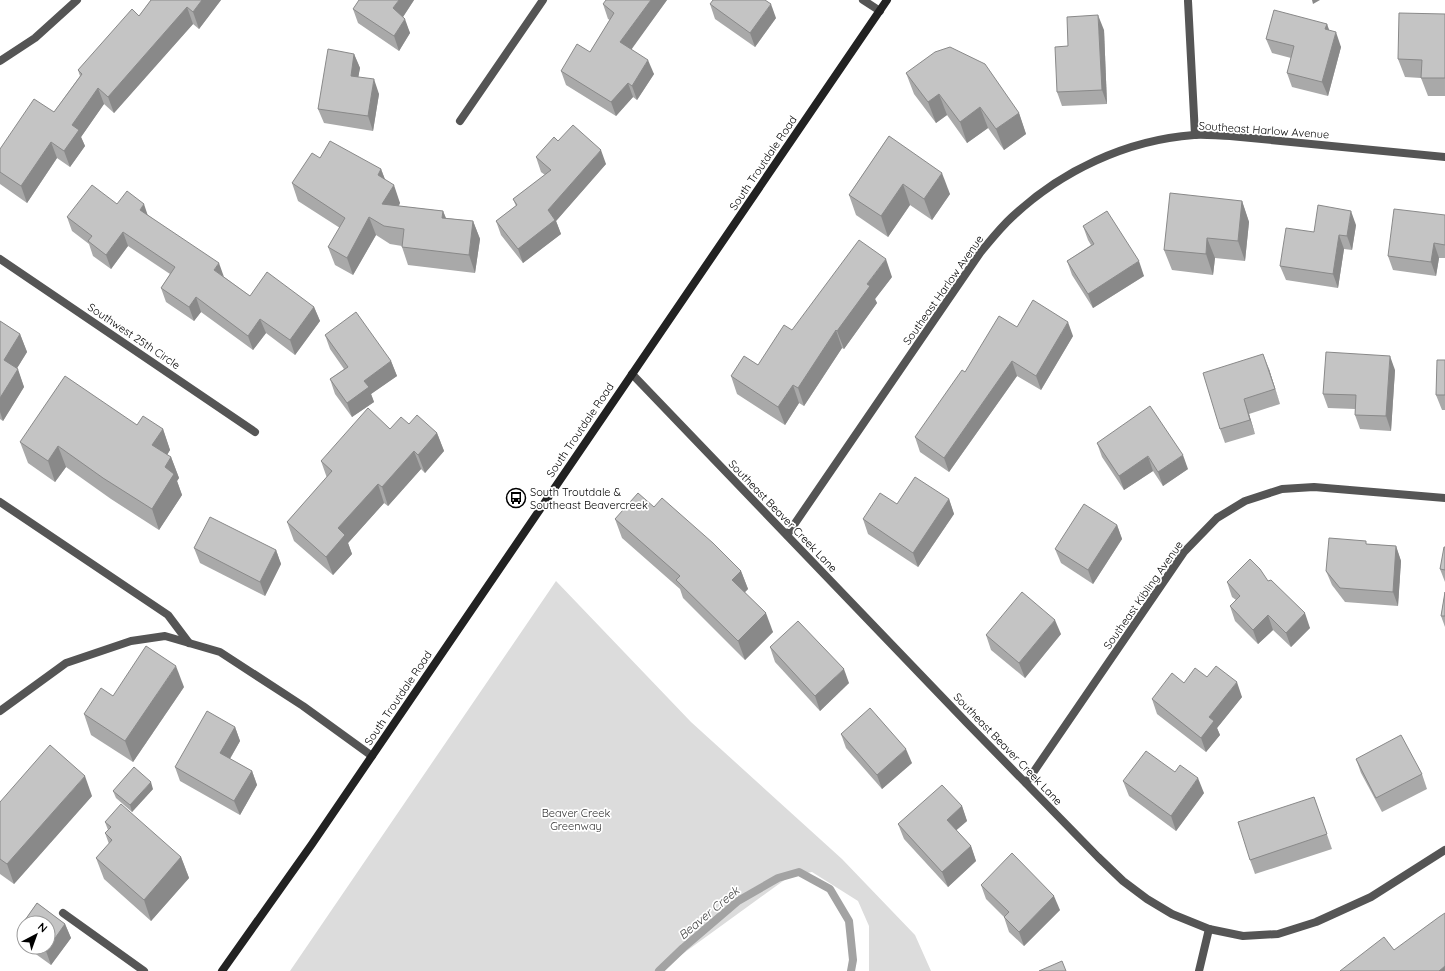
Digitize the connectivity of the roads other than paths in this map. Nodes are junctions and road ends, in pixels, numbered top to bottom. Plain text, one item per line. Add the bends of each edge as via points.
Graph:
1 (77, 0) edge
2 (543, 0) edge
3 (863, 0) edge
4 (887, 0) edge
5 (1188, 1) edge
6 (880, 11) junction
7 (0, 61) edge
8 (460, 121) dead end
9 (1195, 135) junction
10 (1445, 156) edge
11 (0, 259) edge
12 (632, 374) junction
13 (256, 432) dead end
14 (1445, 498) edge
15 (0, 502) edge
16 (787, 535) junction
17 (189, 643) junction
18 (0, 711) edge
19 (372, 756) junction
20 (1026, 783) junction
21 (1445, 850) edge
22 (64, 913) dead end
23 (1209, 929) junction
24 (144, 971) edge
25 (222, 971) edge
26 (1199, 971) edge

1 - 7 street via 35,38
2 - 8 street
3 - 6 street
4 - 6 main road, South Troutdale Road
5 - 9 street
6 - 12 main road, South Troutdale Road
9 - 10 street, Southeast Harlow Avenue
9 - 16 street, Southeast Harlow Avenue via 1131,147 1100,159 1069,174 1011,217 980,253
11 - 13 street, Southwest 25th Circle
12 - 16 street, Southeast Beaver Creek Lane
12 - 19 main road, South Troutdale Road
14 - 20 street, Southeast Kibling Avenue via 1314,487 1282,489 1245,501 1217,518 1184,552
15 - 17 street via 168,615
16 - 20 street, Southeast Beaver Creek Lane
17 - 18 street via 165,636 131,641 66,663
17 - 19 street via 220,652 304,706
19 - 25 main road, South Troutdale Road
20 - 23 street, Southeast Beaver Creek Lane via 1123,881 1172,914
21 - 23 street, Southeast Beaver Creek Lane via 1371,897 1316,922 1278,934 1243,936
22 - 24 street
23 - 26 street

